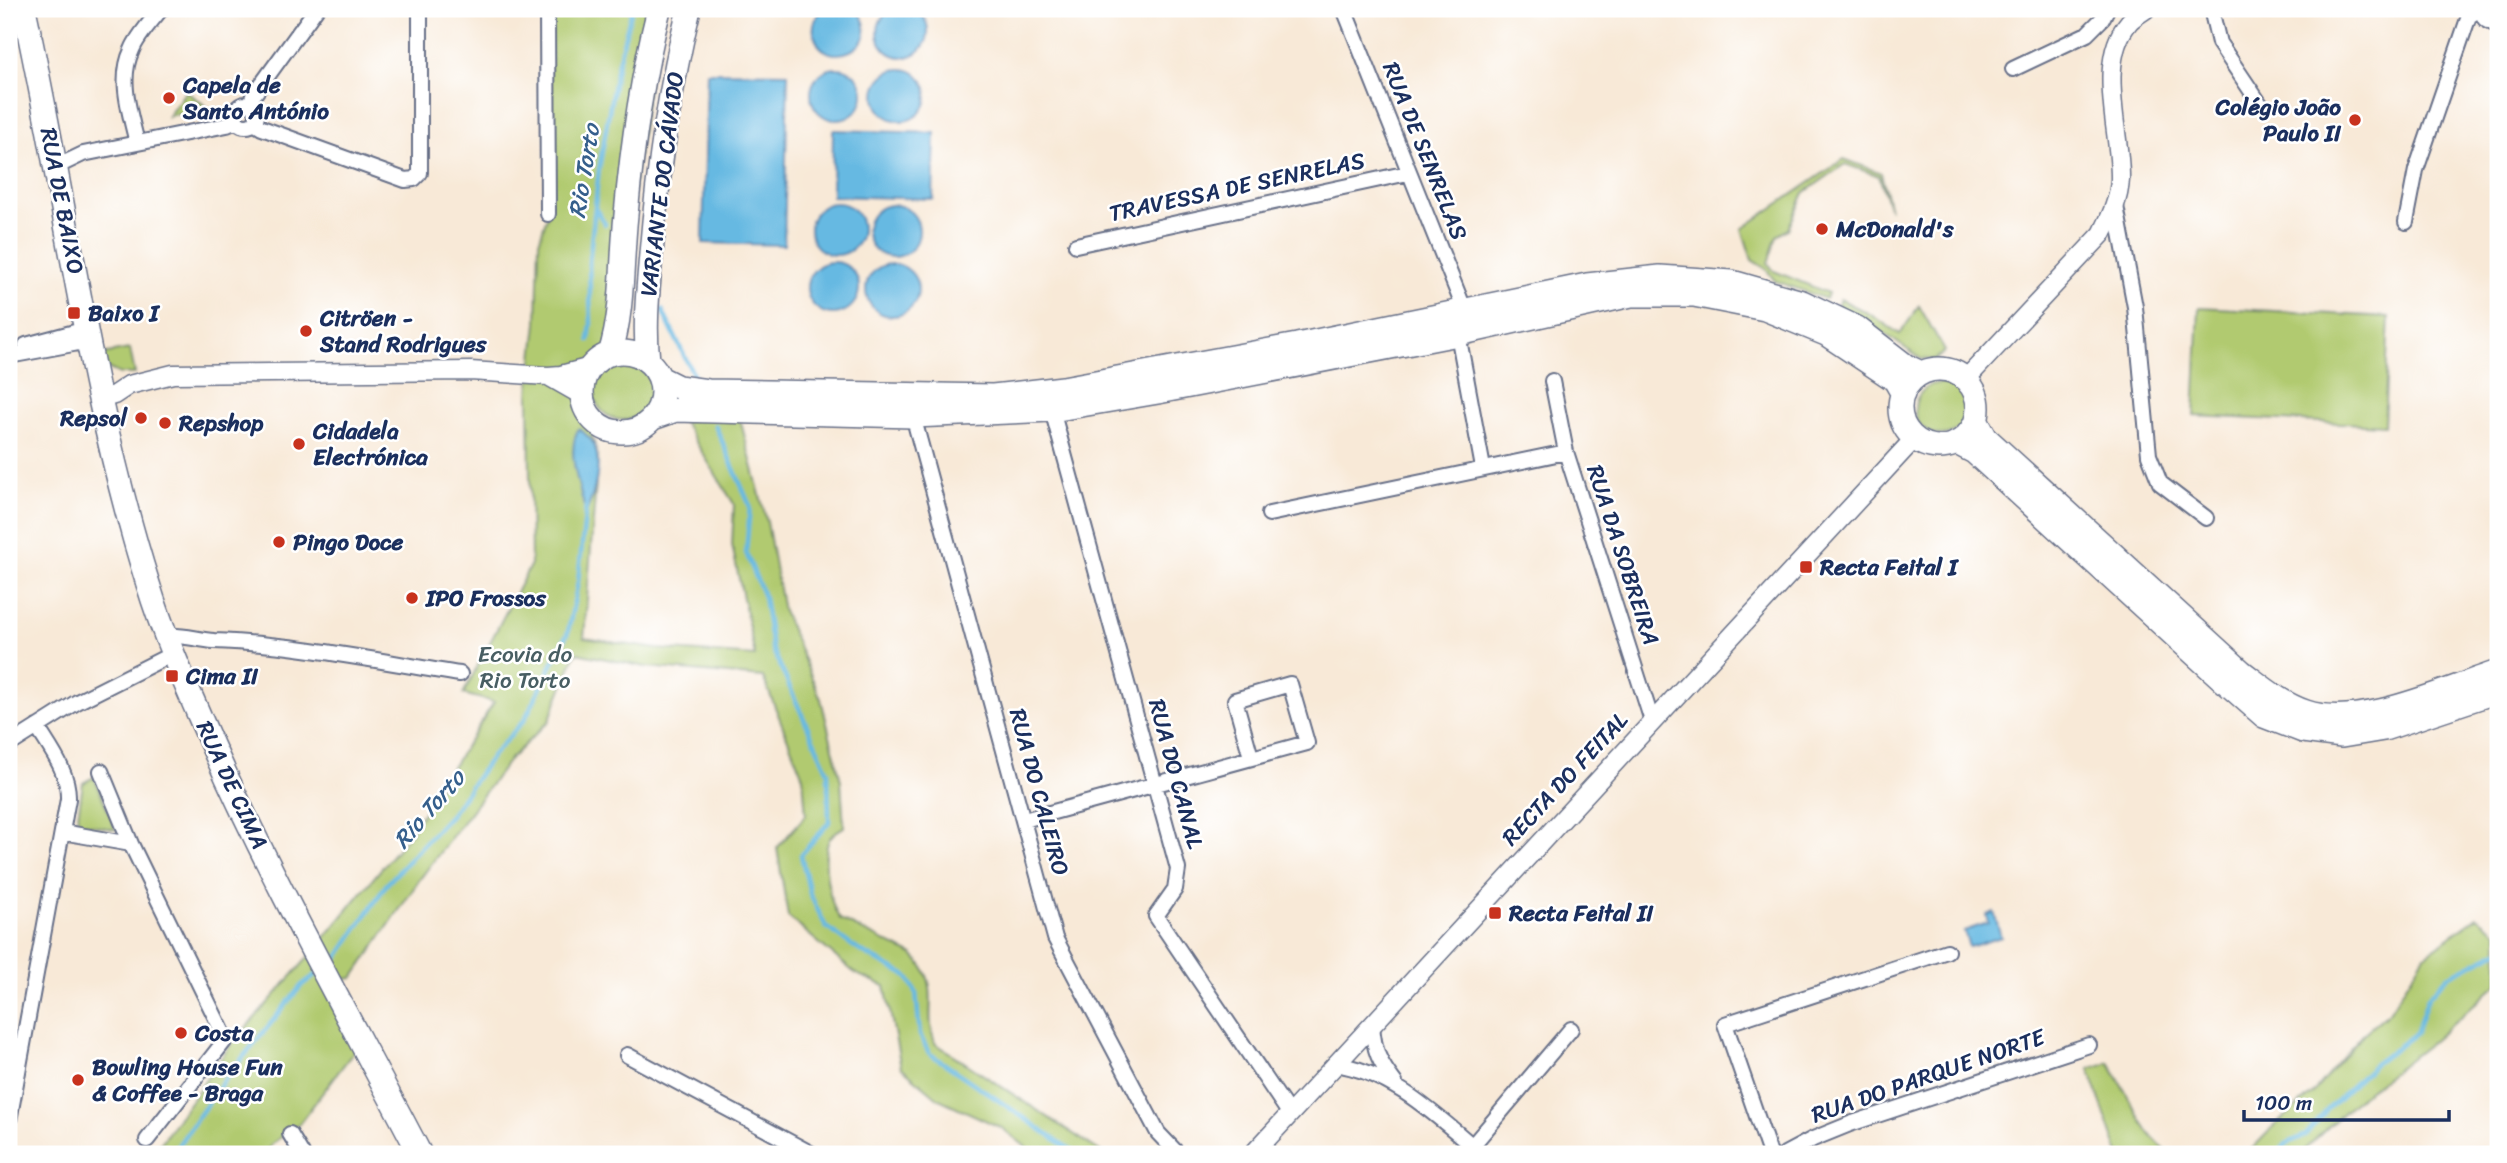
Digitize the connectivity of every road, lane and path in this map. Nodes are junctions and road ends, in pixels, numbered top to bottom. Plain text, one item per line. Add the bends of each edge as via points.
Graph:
1 (161, 9) edge
2 (316, 9) edge
3 (420, 9) edge
4 (547, 9) edge
5 (659, 9) edge
6 (689, 9) edge
7 (1344, 9) edge
8 (2107, 9) edge
9 (2146, 9) edge
10 (2211, 9) edge
11 (2480, 9) edge
12 (24, 10) edge
13 (2128, 15) edge
14 (2498, 26) edge
15 (2013, 69) dead end
16 (250, 104) junction
17 (2260, 104) dead end
18 (236, 121) junction
19 (254, 122) junction
20 (137, 143) junction
21 (54, 158) junction
22 (1408, 173) junction
23 (2116, 206) junction
24 (548, 214) dead end
25 (2406, 222) dead end
26 (1076, 245) dead end
27 (1465, 311) junction
28 (1458, 334) junction
29 (87, 335) junction
30 (9, 350) edge
31 (9, 356) edge
32 (600, 360) junction
33 (654, 370) junction
34 (1921, 373) junction
35 (548, 376) junction
36 (1966, 379) junction
37 (1552, 381) dead end
38 (99, 391) junction
39 (1903, 394) junction
40 (582, 398) junction
41 (1052, 410) junction
42 (913, 416) junction
43 (653, 418) junction
44 (1977, 422) junction
45 (1914, 439) junction
46 (1958, 443) junction
47 (1566, 452) junction
48 (1483, 468) junction
49 (1269, 514) dead end
50 (2206, 518) dead end
51 (201, 640) junction
52 (171, 650) junction
53 (2498, 672) edge
54 (460, 674) dead end
55 (2498, 691) edge
56 (1653, 721) junction
57 (37, 727) junction
58 (9, 745) edge
59 (1251, 757) junction
60 (101, 771) dead end
61 (1155, 786) junction
62 (1024, 820) junction
63 (62, 832) junction
64 (131, 844) junction
65 (1947, 951) dead end
66 (1373, 1025) junction
67 (1571, 1028) dead end
68 (2088, 1045) dead end
69 (627, 1055) dead end
70 (1334, 1064) junction
71 (1403, 1092) junction
72 (1289, 1113) junction
73 (9, 1121) edge
74 (290, 1134) dead end
75 (147, 1140) dead end
76 (1477, 1150) edge
77 (302, 1154) edge
78 (420, 1154) edge
79 (812, 1154) edge
80 (1178, 1154) edge
81 (1252, 1154) edge
82 (1770, 1154) edge
83 (1785, 1154) edge

1 - 20 street via 132,48 126,66 125,90
2 - 16 street
3 - 19 street via 420,173 414,179 405,180
4 - 24 street
5 - 32 main road, VARIANTE DO CÁVADO via 638,109 617,322
6 - 33 main road, VARIANTE DO CÁVADO via 658,177 646,324
7 - 22 street, RUA DE SENRELAS
8 - 15 street via 2087,34
9 - 13 street
10 - 17 street via 2219,43
11 - 14 street via 2485,19
11 - 25 street via 2469,16 2416,170
12 - 21 main road, RUA DE BAIXO
13 - 23 street via 2114,51 2111,80 2120,179
16 - 18 street via 237,108
16 - 19 street via 257,112
18 - 19 street via 245,126
18 - 20 street
20 - 21 street
21 - 29 main road, RUA DE BAIXO
22 - 26 street, TRAVESSA DE SENRELAS
22 - 27 street, RUA DE SENRELAS
23 - 36 street via 2102,234
23 - 50 street via 2135,307 2148,455 2160,483
27 - 33 main road via 1155,373 993,396 708,391 678,387
27 - 34 main road via 1587,285 1660,277 1732,282 1827,313
28 - 39 main road via 1631,295 1694,295 1765,309 1826,334 1895,380
28 - 41 main road
28 - 48 street
29 - 30 street
29 - 31 street
29 - 38 main road, RUA DE BAIXO
32 - 33 main road via 623,352 637,354
32 - 35 street
32 - 40 main road via 582,387
33 - 43 main road via 662,399
34 - 36 main road via 1945,369
34 - 39 main road
35 - 38 street via 470,371 173,374
35 - 40 street
36 - 44 main road via 1978,399
37 - 47 street
38 - 52 main road, RUA DE CIMA via 122,496
39 - 45 main road via 1901,418
40 - 43 main road via 589,414 608,429 632,431
41 - 42 main road
41 - 61 street, RUA DO CANAL
42 - 43 main road via 676,410
42 - 62 street, RUA DO CALEIRO
44 - 46 main road
44 - 53 main road via 1986,438 2242,672 2280,701 2307,713 2341,718 2374,714
45 - 46 main road via 1935,447
45 - 56 street, RECTA DO FEITAL
46 - 55 main road via 1974,452 2264,716 2303,731 2342,736 2384,729
47 - 48 street, RUA DA SOBREIRA
47 - 56 street, RUA DA SOBREIRA
48 - 49 street, RUA DA SOBREIRA
51 - 52 street via 190,650
51 - 52 street via 174,635
51 - 54 street via 265,643
52 - 57 street
52 - 78 main road, RUA DE CIMA via 247,821
56 - 66 street, RECTA DO FEITAL
57 - 58 street
57 - 63 street via 68,786
59 - 59 street via 1307,743 1290,684 1235,700
59 - 61 street
60 - 64 street
61 - 62 street
61 - 72 street, RUA DO CANAL via 1178,869 1175,889 1156,916
62 - 80 street, RUA DO CALEIRO via 1055,938 1158,1133
63 - 64 street
63 - 73 street
64 - 75 street via 226,1039
65 - 82 street via 1725,1024
66 - 70 street, RECTA DO FEITAL
66 - 71 street via 1381,1065
67 - 76 street
68 - 83 street, RUA DO PARQUE NORTE via 1850,1124
69 - 79 street
70 - 71 street via 1354,1066
70 - 72 street, RECTA DO FEITAL
71 - 76 street
72 - 81 street, RECTA DO FEITAL
74 - 77 street

